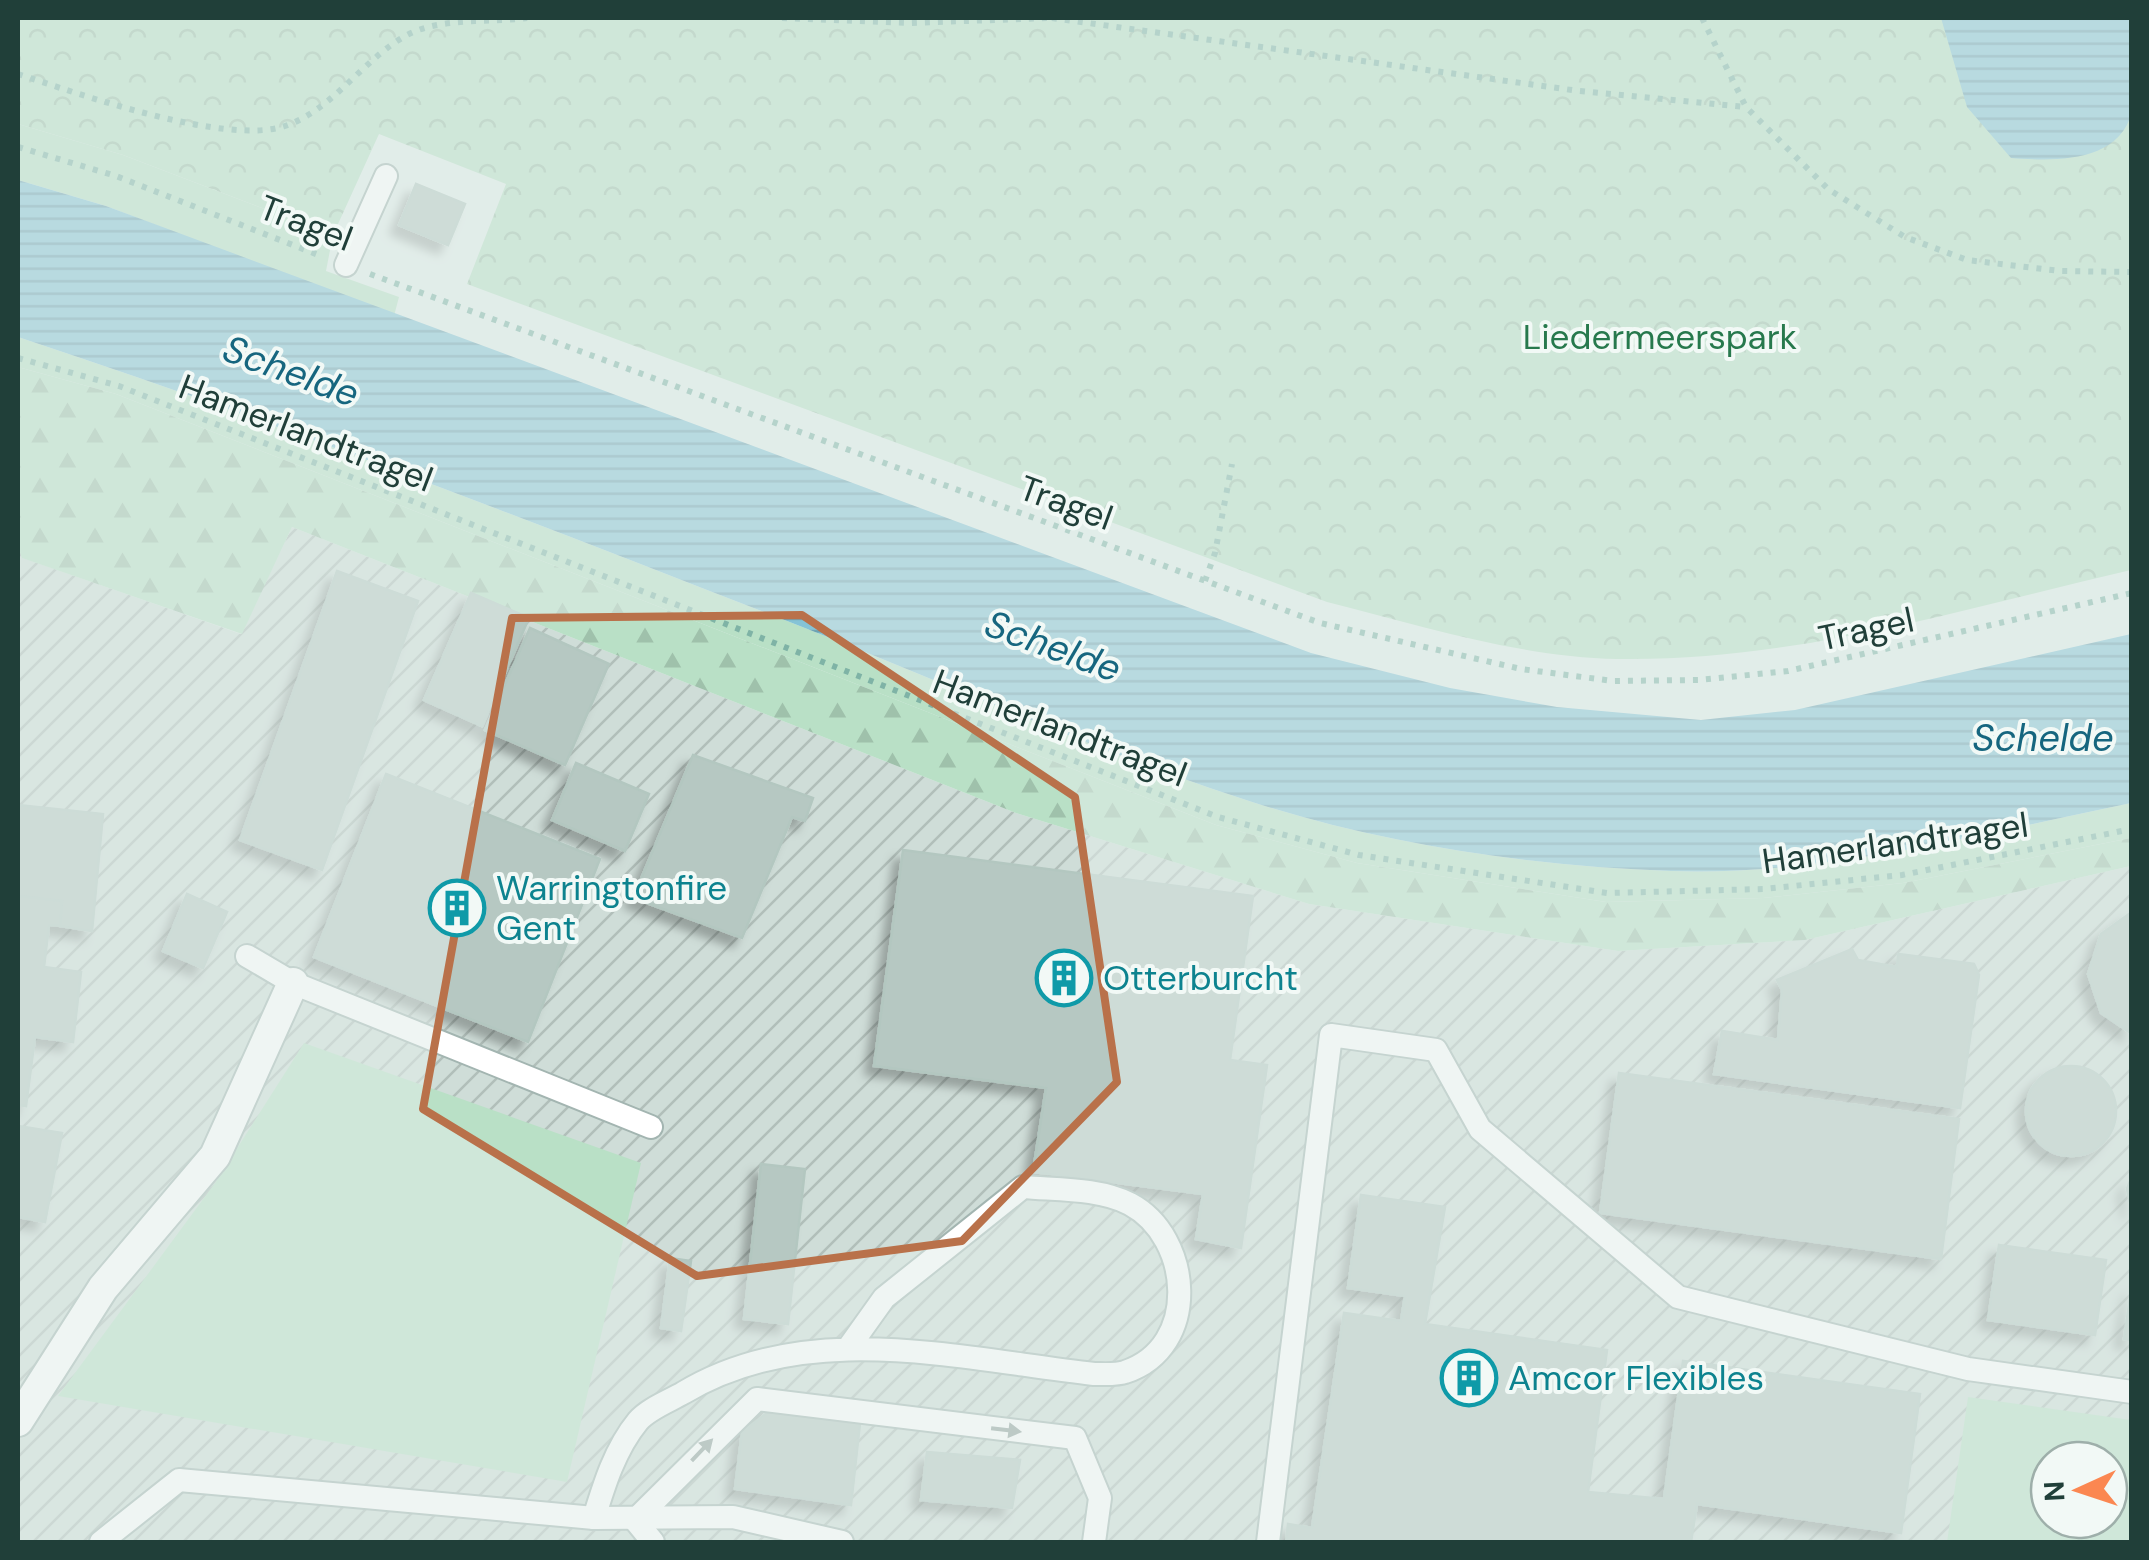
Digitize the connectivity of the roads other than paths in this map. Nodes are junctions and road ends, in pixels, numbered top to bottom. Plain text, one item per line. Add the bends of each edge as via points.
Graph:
1 (386, 176) dead end
2 (346, 266) road end
3 (247, 956) dead end
4 (293, 983) junction
5 (650, 1127) dead end
6 (848, 1346) junction
7 (2132, 1392) edge
8 (18, 1421) edge
9 (594, 1518) junction
10 (635, 1520) junction
11 (101, 1542) edge
12 (653, 1542) edge
13 (842, 1542) edge
14 (1094, 1542) edge
15 (1268, 1542) edge

1 - 2 lane
3 - 4 lane
4 - 5 lane
4 - 8 street via 215,1156 104,1288
6 - 6 lane via 1124,1372 1152,1356 1170,1334 1178,1312 1178,1268 1164,1230 1126,1202 1023,1187 884,1298
6 - 9 lane via 794,1352 706,1378 640,1419 608,1473
7 - 15 lane via 1968,1368 1678,1297 1480,1130 1436,1050 1331,1035
9 - 10 lane
9 - 11 lane via 179,1480
10 - 12 lane
10 - 13 lane via 734,1517
10 -> 14 lane via 758,1400 1075,1438 1100,1498

